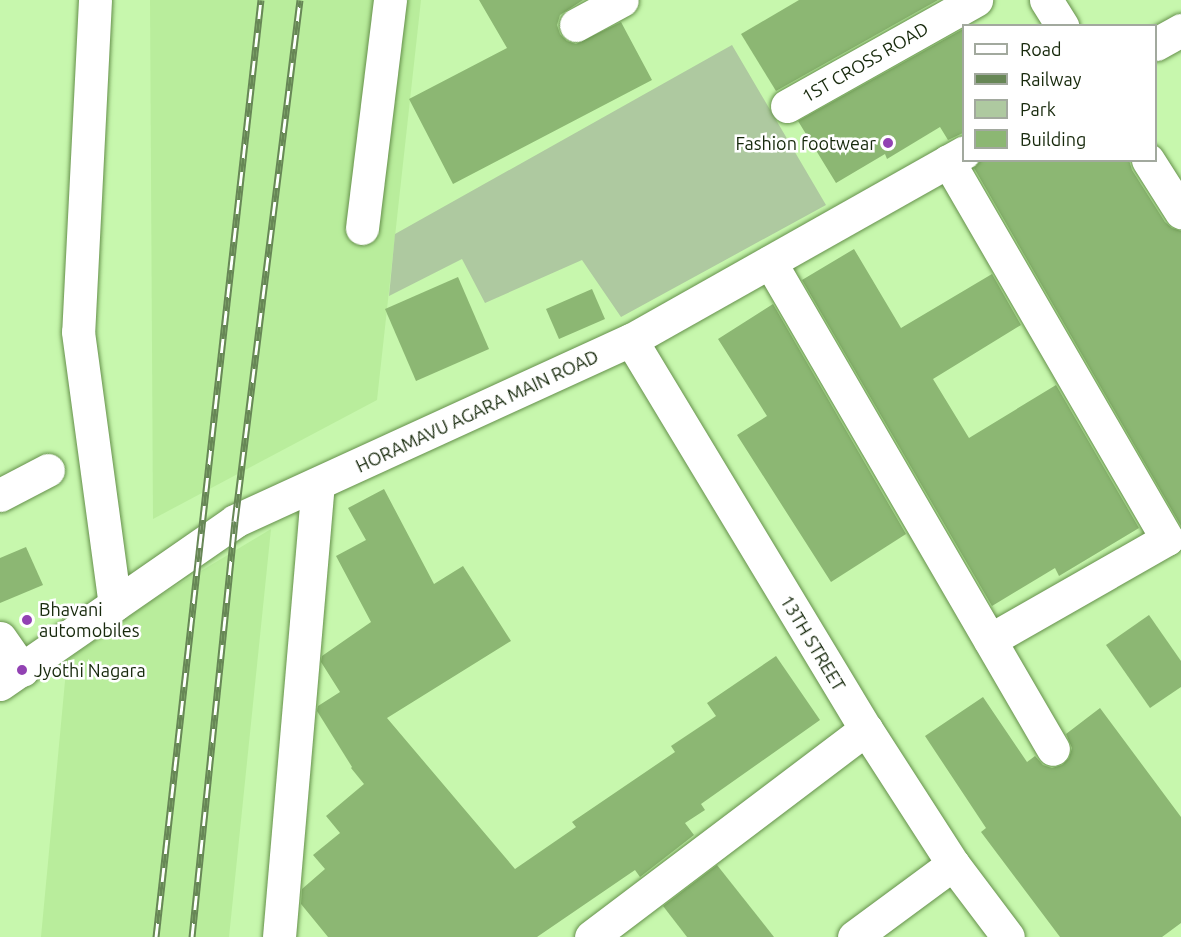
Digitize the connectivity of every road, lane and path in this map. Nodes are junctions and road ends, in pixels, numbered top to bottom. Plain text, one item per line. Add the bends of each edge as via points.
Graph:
1 (95, 0) edge
2 (390, 0) edge
3 (622, 0) edge
4 (976, 0) edge
5 (1046, 0) edge
6 (1061, 24) edge
7 (576, 25) dead end
8 (1181, 30) edge
9 (1157, 43) edge
10 (787, 106) dead end
11 (956, 157) edge
12 (1149, 162) edge
13 (1181, 212) edge
14 (362, 228) dead end
15 (770, 262) junction
16 (630, 340) junction
17 (48, 470) dead end
18 (318, 483) junction
19 (0, 495) edge
20 (115, 604) junction
21 (0, 638) edge
22 (990, 640) junction
23 (11, 677) edge
24 (866, 729) junction
25 (1053, 748) dead end
26 (953, 864) junction
27 (279, 937) edge
28 (591, 937) edge
29 (854, 937) edge
30 (1008, 937) edge

1 - 20 street via 78,332
2 - 14 street
3 - 7 street
4 - 10 street, 1ST CROSS ROAD
5 - 6 street
8 - 9 street
11 - 15 street, HORAMAVU AGARA MAIN ROAD
11 - 22 street via 1167,539
12 - 13 street
15 - 16 street, HORAMAVU AGARA MAIN ROAD
15 - 22 street
16 - 18 street, HORAMAVU AGARA MAIN ROAD
16 - 24 street, 13TH STREET
17 - 19 street
18 - 20 street, HORAMAVU AGARA MAIN ROAD via 235,521
18 - 27 street
20 - 23 street, HORAMAVU AGARA MAIN ROAD
21 - 23 street
22 - 25 street
24 - 26 street, 13TH STREET
24 - 28 street
26 - 29 street
26 - 30 street, 13TH STREET

